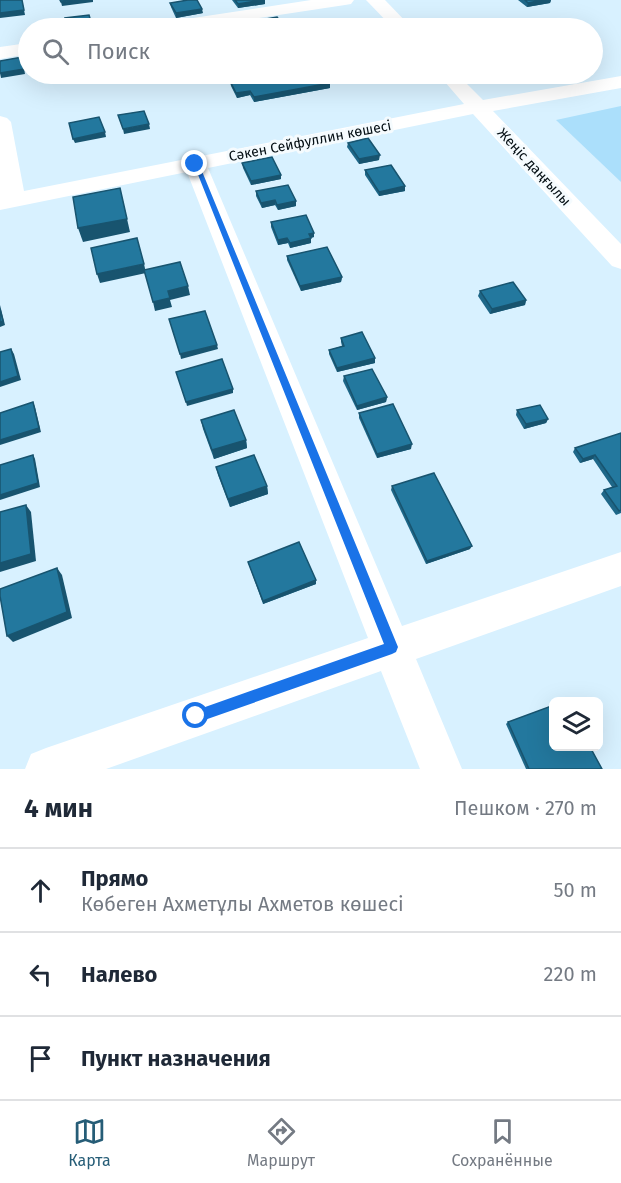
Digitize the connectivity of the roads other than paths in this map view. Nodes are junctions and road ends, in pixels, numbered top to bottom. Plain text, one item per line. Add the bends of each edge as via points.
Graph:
1 (345, 0) edge
2 (375, 0) edge
3 (226, 18) edge
4 (393, 18) edge
5 (18, 50) edge
6 (0, 53) edge
7 (621, 82) edge
8 (457, 84) edge
9 (479, 107) junction
10 (0, 122) edge
11 (195, 164) junction
12 (7, 202) edge
13 (621, 260) edge
14 (618, 576) edge
15 (392, 647) junction
16 (46, 769) edge
17 (441, 769) edge

1 - 3 street
2 - 4 street
5 - 6 street
7 - 9 street, Сәкен Сейфуллин көшесі
8 - 9 street, Жеңіс даңғылы
9 - 11 street, Сәкен Сейфуллин көшесі
9 - 13 street, Жеңіс даңғылы
10 - 12 street
11 - 12 street, Сәкен Сейфуллин көшесі
11 - 15 street
14 - 15 street
15 - 16 street
15 - 17 street

